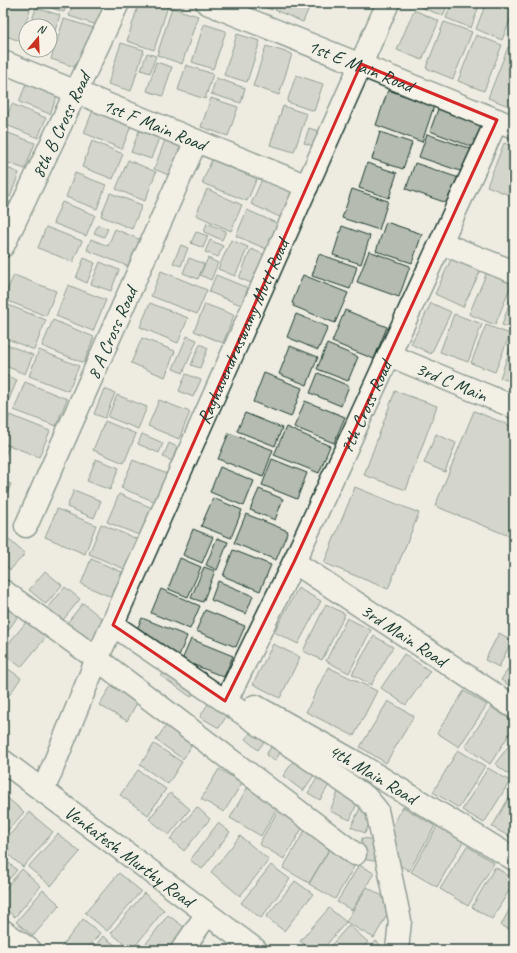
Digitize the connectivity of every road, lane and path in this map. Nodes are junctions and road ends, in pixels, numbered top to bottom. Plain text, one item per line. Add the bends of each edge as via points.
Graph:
1 (118, 3) edge
2 (207, 3) edge
3 (388, 3) edge
4 (3, 62) edge
5 (361, 64) junction
6 (76, 92) junction
7 (506, 124) edge
8 (196, 141) junction
9 (307, 186) junction
10 (441, 243) junction
11 (3, 246) edge
12 (514, 272) edge
13 (389, 355) junction
14 (514, 407) edge
15 (26, 526) dead end
16 (294, 562) junction
17 (3, 591) edge
18 (113, 625) junction
19 (98, 659) junction
20 (227, 696) junction
21 (514, 706) edge
22 (3, 761) edge
23 (43, 791) junction
24 (355, 854) dead end
25 (514, 859) edge
26 (207, 914) junction
27 (3, 931) edge
28 (30, 950) edge
29 (182, 950) edge
30 (256, 950) edge
31 (396, 950) edge

1 - 6 street, 8th B Cross Road
2 - 5 street, 1st E Main Road
3 - 5 street, Raghavendraswamy Mutt Road
4 - 6 street, 1st F Main Road
5 - 7 street, 1st E Main Road
5 - 9 street, Raghavendraswamy Mutt Road
6 - 8 street, 1st F Main Road
6 - 11 street, 8th B Cross Road
7 - 10 street, 7th Cross Road
8 - 9 street, 1st F Main Road
8 - 15 street, 8 A Cross Road
9 - 18 street, Raghavendraswamy Mutt Road
10 - 12 street
10 - 13 street, 7th Cross Road
13 - 14 street, 3rd C Main
13 - 16 street, 7th Cross Road
16 - 20 street, 7th Cross Road
16 - 21 street, 3rd Main Road
17 - 19 street
18 - 19 street, Raghavendraswamy Mutt Road
18 - 20 street
19 - 23 street, Raghavendraswamy Mutt Road
19 - 24 street
20 - 25 street, 4th Main Road via 355,762
20 - 31 street via 366,797 377,810 400,921
22 - 23 street, Venkatesh Murthy Road
23 - 26 street, Venkatesh Murthy Road
26 - 29 street
26 - 30 street, Venkatesh Murthy Road
27 - 28 street

